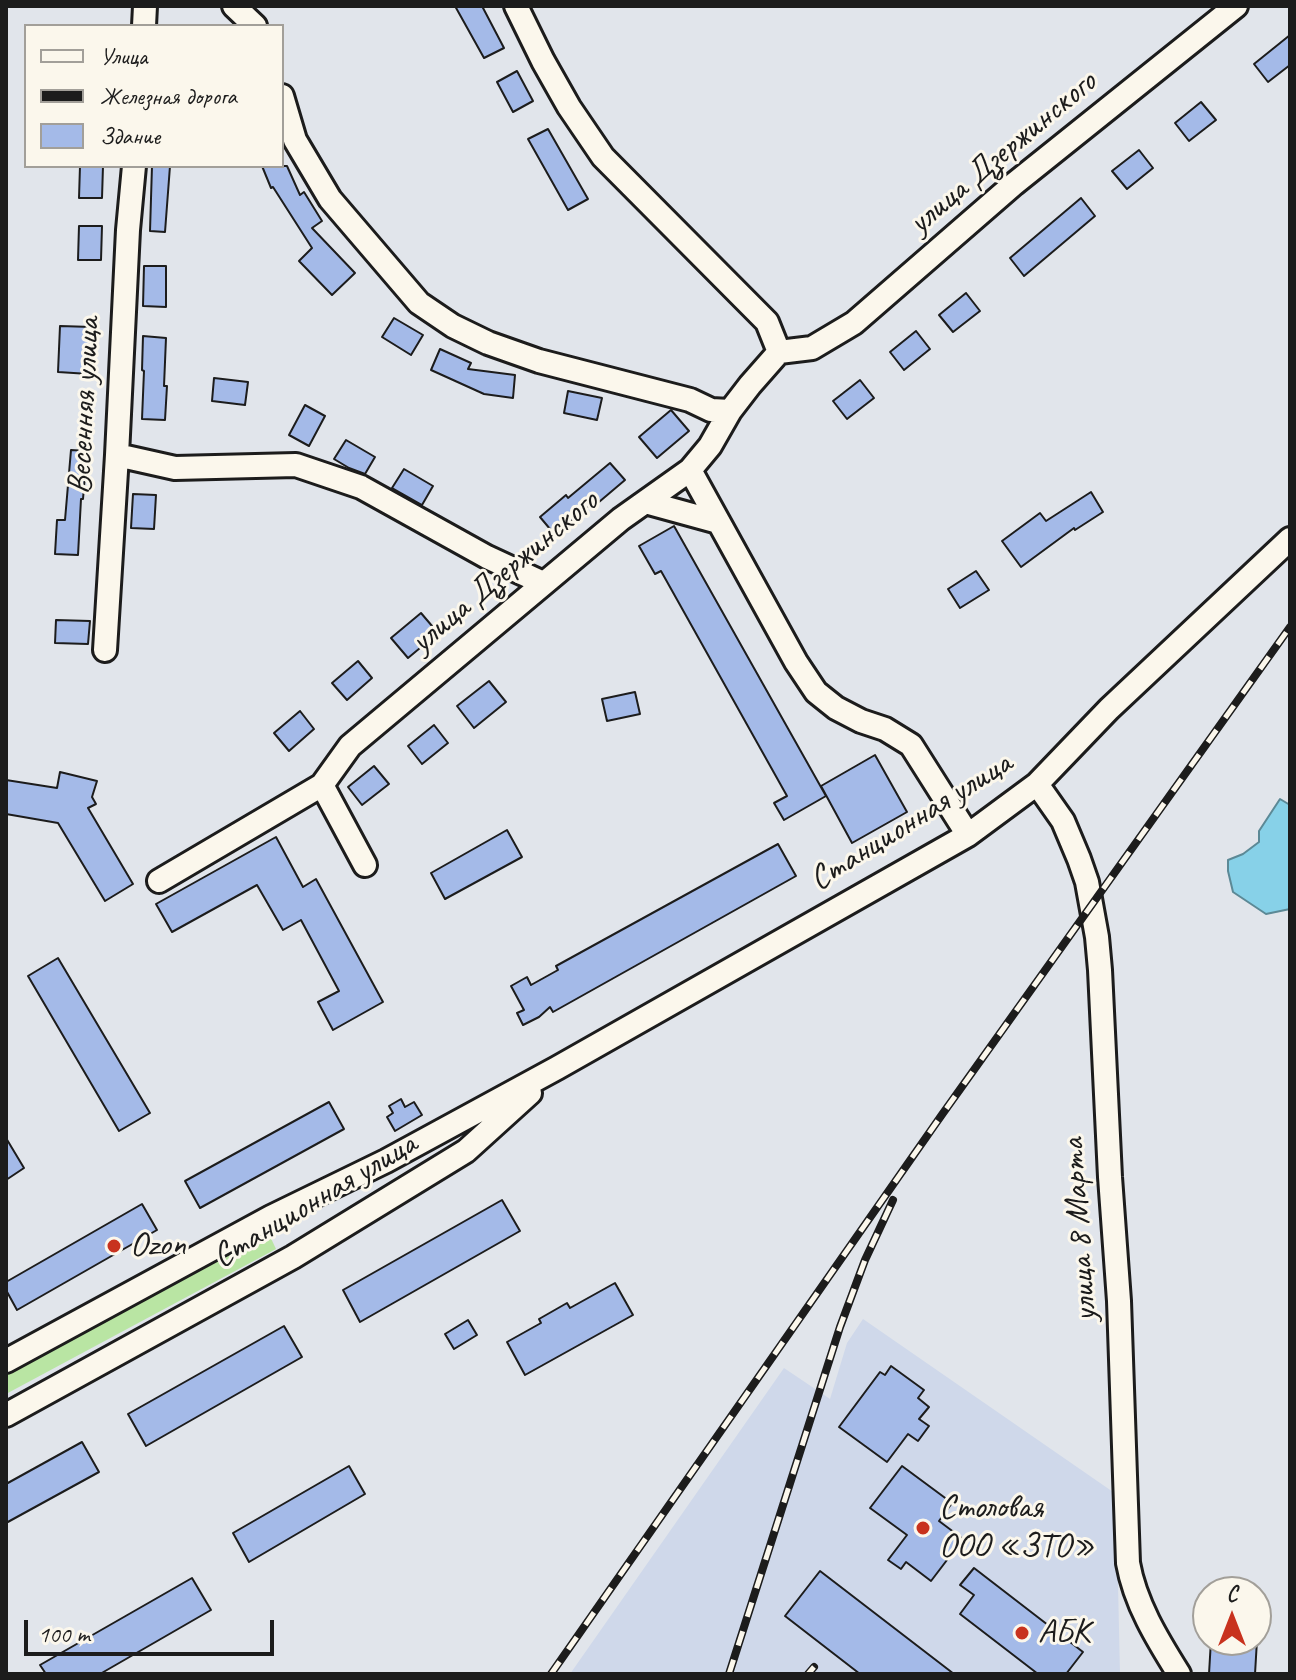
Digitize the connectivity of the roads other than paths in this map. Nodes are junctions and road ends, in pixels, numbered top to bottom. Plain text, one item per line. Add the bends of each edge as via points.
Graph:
1 (234, 6) edge
2 (516, 6) edge
3 (1236, 6) edge
4 (253, 24) edge
5 (284, 103) edge
6 (134, 168) edge
7 (779, 352) junction
8 (721, 410) junction
9 (117, 455) junction
10 (690, 470) junction
11 (645, 502) junction
12 (718, 522) junction
13 (1290, 539) edge
14 (543, 583) junction
15 (105, 650) dead end
16 (1037, 784) junction
17 (322, 785) junction
18 (968, 835) junction
19 (365, 865) dead end
20 (159, 881) dead end
21 (557, 1068) junction
22 (6, 1361) edge
23 (6, 1415) edge
24 (1179, 1674) edge

1 - 4 street
2 - 7 street via 562,95 603,157 767,322
3 - 7 street, улица Дзержинского via 1014,184 854,323 812,348
5 - 8 street via 295,140 330,199 419,303 488,343
6 - 9 street, Весенняя улица
7 - 8 street, улица Дзержинского
8 - 10 street, улица Дзержинского via 717,433
9 - 14 street via 175,468 296,465 361,487
9 - 15 street, Весенняя улица
10 - 11 street, улица Дзержинского
10 - 12 street
11 - 12 street
11 - 14 street, улица Дзержинского
12 - 18 street via 816,692 836,708 911,745
13 - 16 street, Станционная улица
14 - 17 street, улица Дзержинского via 350,746
16 - 18 street, Станционная улица
16 - 24 street, улица 8 Марта via 1063,821 1092,903 1119,1301 1128,1563 1139,1602
17 - 19 street
17 - 20 street
18 - 21 street, Станционная улица
21 - 22 street, Станционная улица
21 - 23 street, Станционная улица via 466,1151 293,1257

